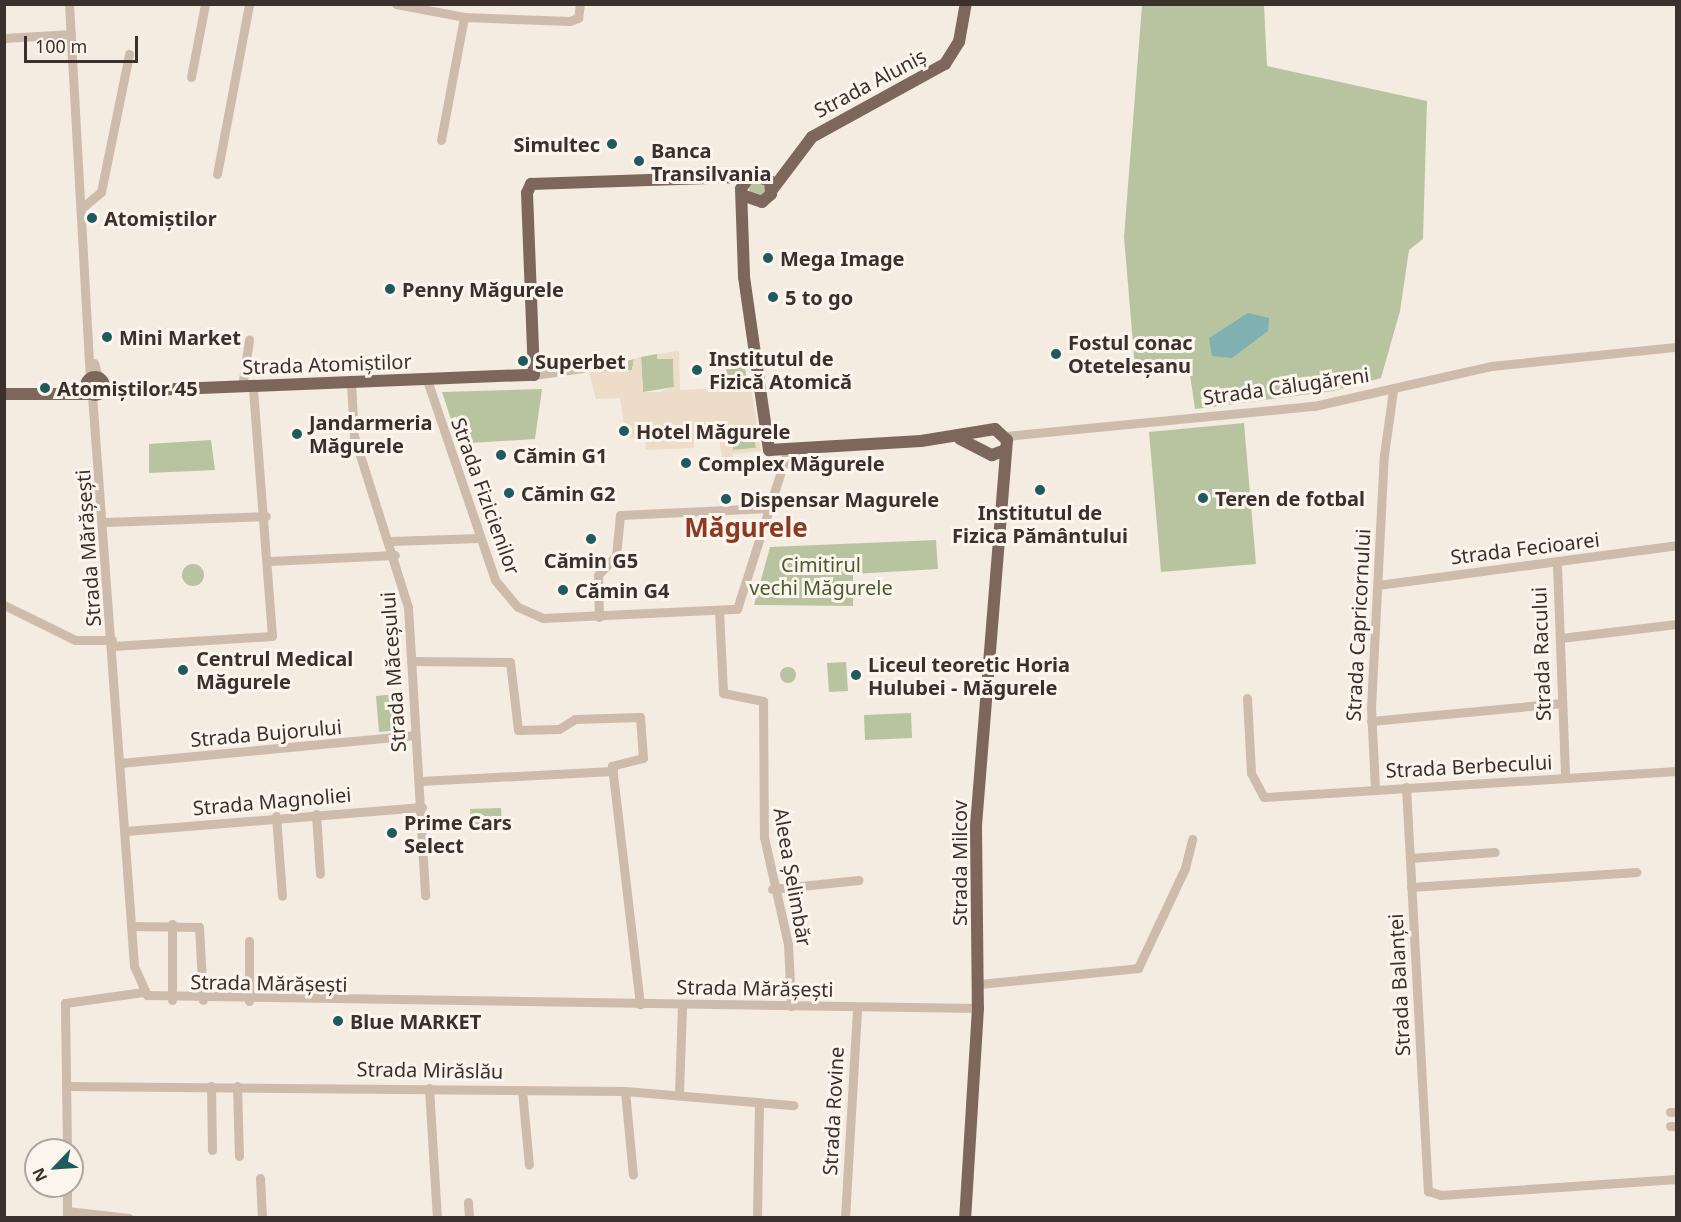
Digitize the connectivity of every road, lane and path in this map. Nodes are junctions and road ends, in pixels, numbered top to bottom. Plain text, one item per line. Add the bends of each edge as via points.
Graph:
1 (69, 4) edge
2 (205, 4) edge
3 (249, 4) edge
4 (396, 4) edge
5 (580, 4) edge
6 (966, 4) edge
7 (464, 17) junction
8 (71, 34) junction
9 (4, 38) edge
10 (129, 54) dead end
11 (192, 76) dead end
12 (441, 140) dead end
13 (787, 164) junction
14 (760, 173) junction
15 (217, 174) dead end
16 (743, 185) junction
17 (772, 190) junction
18 (758, 203) junction
19 (83, 207) junction
20 (742, 234) junction
21 (249, 340) dead end
22 (1677, 347) edge
23 (582, 368) dead end
24 (534, 375) junction
25 (426, 380) junction
26 (351, 383) junction
27 (96, 387) junction
28 (248, 387) junction
29 (1393, 390) junction
30 (4, 394) edge
31 (987, 432) junction
32 (1006, 436) junction
33 (956, 438) junction
34 (993, 451) junction
35 (787, 452) junction
36 (771, 508) junction
37 (266, 516) junction
38 (105, 522) junction
39 (479, 538) junction
40 (391, 541) junction
41 (1677, 545) edge
42 (395, 555) junction
43 (269, 561) junction
44 (1557, 565) junction
45 (1378, 585) junction
46 (4, 605) edge
47 (718, 610) junction
48 (599, 617) junction
49 (1677, 624) edge
50 (1561, 638) junction
51 (113, 643) junction
52 (411, 661) junction
53 (1247, 698) dead end
54 (1562, 704) junction
55 (1371, 721) junction
56 (415, 735) junction
57 (120, 763) junction
58 (613, 771) junction
59 (1677, 771) edge
60 (1372, 773) junction
61 (1565, 778) junction
62 (420, 781) junction
63 (1406, 787) junction
64 (1375, 789) junction
65 (1354, 790) junction
66 (422, 807) junction
67 (316, 814) junction
68 (276, 816) junction
69 (125, 831) junction
70 (1192, 839) dead end
71 (1495, 852) dead end
72 (1410, 858) junction
73 (1637, 872) dead end
74 (320, 874) dead end
75 (859, 880) dead end
76 (1411, 887) junction
77 (772, 888) junction
78 (425, 895) dead end
79 (282, 896) dead end
80 (172, 924) junction
81 (131, 926) junction
82 (249, 941) dead end
83 (978, 984) junction
84 (143, 992) junction
85 (172, 1000) junction
86 (203, 1000) junction
87 (249, 1001) junction
88 (640, 1004) junction
89 (682, 1005) junction
90 (791, 1006) junction
91 (857, 1007) junction
92 (978, 1008) junction
93 (66, 1086) junction
94 (211, 1086) junction
95 (237, 1086) junction
96 (429, 1088) junction
97 (522, 1090) junction
98 (625, 1091) junction
99 (679, 1093) junction
100 (759, 1103) junction
101 (793, 1105) dead end
102 (67, 1138) edge
103 (212, 1150) dead end
104 (239, 1156) dead end
105 (529, 1164) dead end
106 (633, 1175) dead end
107 (260, 1178) dead end
108 (1677, 1179) edge
109 (67, 1198) edge
110 (468, 1202) dead end
111 (67, 1214) edge
112 (129, 1218) edge
113 (262, 1218) edge
114 (437, 1218) edge
115 (469, 1218) edge
116 (757, 1218) edge
117 (845, 1218) edge
118 (965, 1218) edge

1 - 8 street, Strada Mărășești
2 - 11 street
3 - 15 street
4 - 7 street
5 - 7 street via 576,20
6 - 13 main road, Strada Aluniș via 955,50 938,69 822,130
7 - 12 street
8 - 9 street
8 - 19 street, Strada Mărășești
10 - 19 street via 101,192
13 - 14 main road, Strada Aluniș
13 - 17 main road, Strada Aluniș
14 - 16 main road, Strada Aluniș
14 - 17 main road
16 - 18 main road
16 - 20 main road
16 - 24 main road via 729,176 531,184
17 - 18 main road, Strada Aluniș
18 - 20 main road
19 - 27 street, Strada Mărășești
20 - 35 main road via 767,447
21 - 28 street
22 - 29 street, Strada Călugăreni via 1491,366
23 - 24 street, Strada Atomiștilor
24 - 25 main road, Strada Atomiștilor
25 - 26 main road, Strada Atomiștilor
25 - 39 street, Strada Fizicienilor
26 - 28 main road, Strada Atomiștilor
26 - 40 street, Strada Măceșului via 354,436
27 - 28 main road, Strada Atomiștilor via 122,391
27 - 30 main road
27 - 38 street, Strada Mărășești
28 - 37 street
29 - 32 street, Strada Călugăreni via 1314,406
29 - 45 street, Strada Capricornului
31 - 32 main road via 995,429
31 - 33 main road
31 - 34 main road
32 - 34 main road
33 - 34 main road
33 - 35 main road
34 - 83 main road, Strada Milcov via 1001,473 976,826
35 - 36 street, Strada Fizicienilor
36 - 47 street, Strada Fizicienilor via 743,603 737,609
36 - 48 street via 620,515 616,556 598,575
37 - 38 street
37 - 43 street
38 - 51 street, Strada Mărășești
39 - 40 street
39 - 48 street, Strada Fizicienilor via 495,580 518,607 551,619
40 - 42 street, Strada Măceșului
41 - 44 street, Strada Fecioarei
42 - 43 street
42 - 52 street, Strada Măceșului via 408,607
43 - 51 street via 272,636
44 - 45 street, Strada Fecioarei
44 - 50 street, Strada Racului
45 - 55 street, Strada Capricornului
46 - 51 street via 75,640
47 - 48 street, Strada Fizicienilor
47 - 77 street, Aleea Șelimbăr via 723,693 763,701 762,814
49 - 50 street
50 - 54 street, Strada Racului
51 - 57 street, Strada Mărășești
52 - 56 street, Strada Măceșului
52 - 58 street via 510,662 518,730 639,716 643,758 615,763
53 - 65 street, Strada Berbecului via 1251,773 1264,797
54 - 55 street
54 - 61 street, Strada Racului
55 - 60 street, Strada Capricornului
56 - 57 street, Strada Bujorului
56 - 62 street, Strada Măceșului
57 - 69 street, Strada Mărășești
58 - 62 street
58 - 88 street
59 - 61 street, Strada Berbecului
60 - 64 street, Strada Capricornului
60 - 65 street
61 - 63 street, Strada Berbecului
62 - 66 street, Strada Măceșului
63 - 64 street, Strada Berbecului
63 - 72 street, Strada Balanței
64 - 65 street, Strada Berbecului
66 - 67 street, Strada Magnoliei
66 - 78 street, Strada Măceșului
67 - 68 street, Strada Magnoliei
67 - 74 street
68 - 69 street, Strada Magnoliei
68 - 79 street
69 - 81 street, Strada Mărășești
70 - 83 street via 1185,868 1138,968
71 - 72 street
72 - 76 street, Strada Balanței
73 - 76 street
75 - 77 street
76 - 108 street, Strada Balanței via 1424,1180 1428,1191 1442,1195
77 - 90 street, Aleea Șelimbăr via 788,944
80 - 81 street
80 - 85 street
80 - 86 street via 193,924 201,930
81 - 84 street, Strada Mărășești via 135,974
82 - 87 street
83 - 92 main road, Strada Milcov
84 - 85 street, Strada Mărășești
84 - 93 street via 65,1003
85 - 86 street, Strada Mărășești
86 - 87 street, Strada Mărășești
87 - 88 street, Strada Mărășești
88 - 89 street, Strada Mărășești
89 - 90 street, Strada Mărășești
89 - 99 street
90 - 91 street, Strada Mărășești
91 - 92 street, Strada Mărășești
91 - 117 street, Strada Rovine
92 - 118 main road, Strada Milcov
93 - 94 street, Strada Mirăslău
93 - 102 street
94 - 95 street, Strada Mirăslău
94 - 103 street
95 - 96 street, Strada Mirăslău
95 - 104 street
96 - 97 street, Strada Mirăslău
96 - 114 street
97 - 98 street, Strada Mirăslău
97 - 105 street
98 - 99 street, Strada Mirăslău
98 - 106 street
99 - 100 street, Strada Mirăslău
100 - 101 street, Strada Mirăslău
100 - 116 street
107 - 113 street
109 - 111 street
110 - 115 street
111 - 112 street

